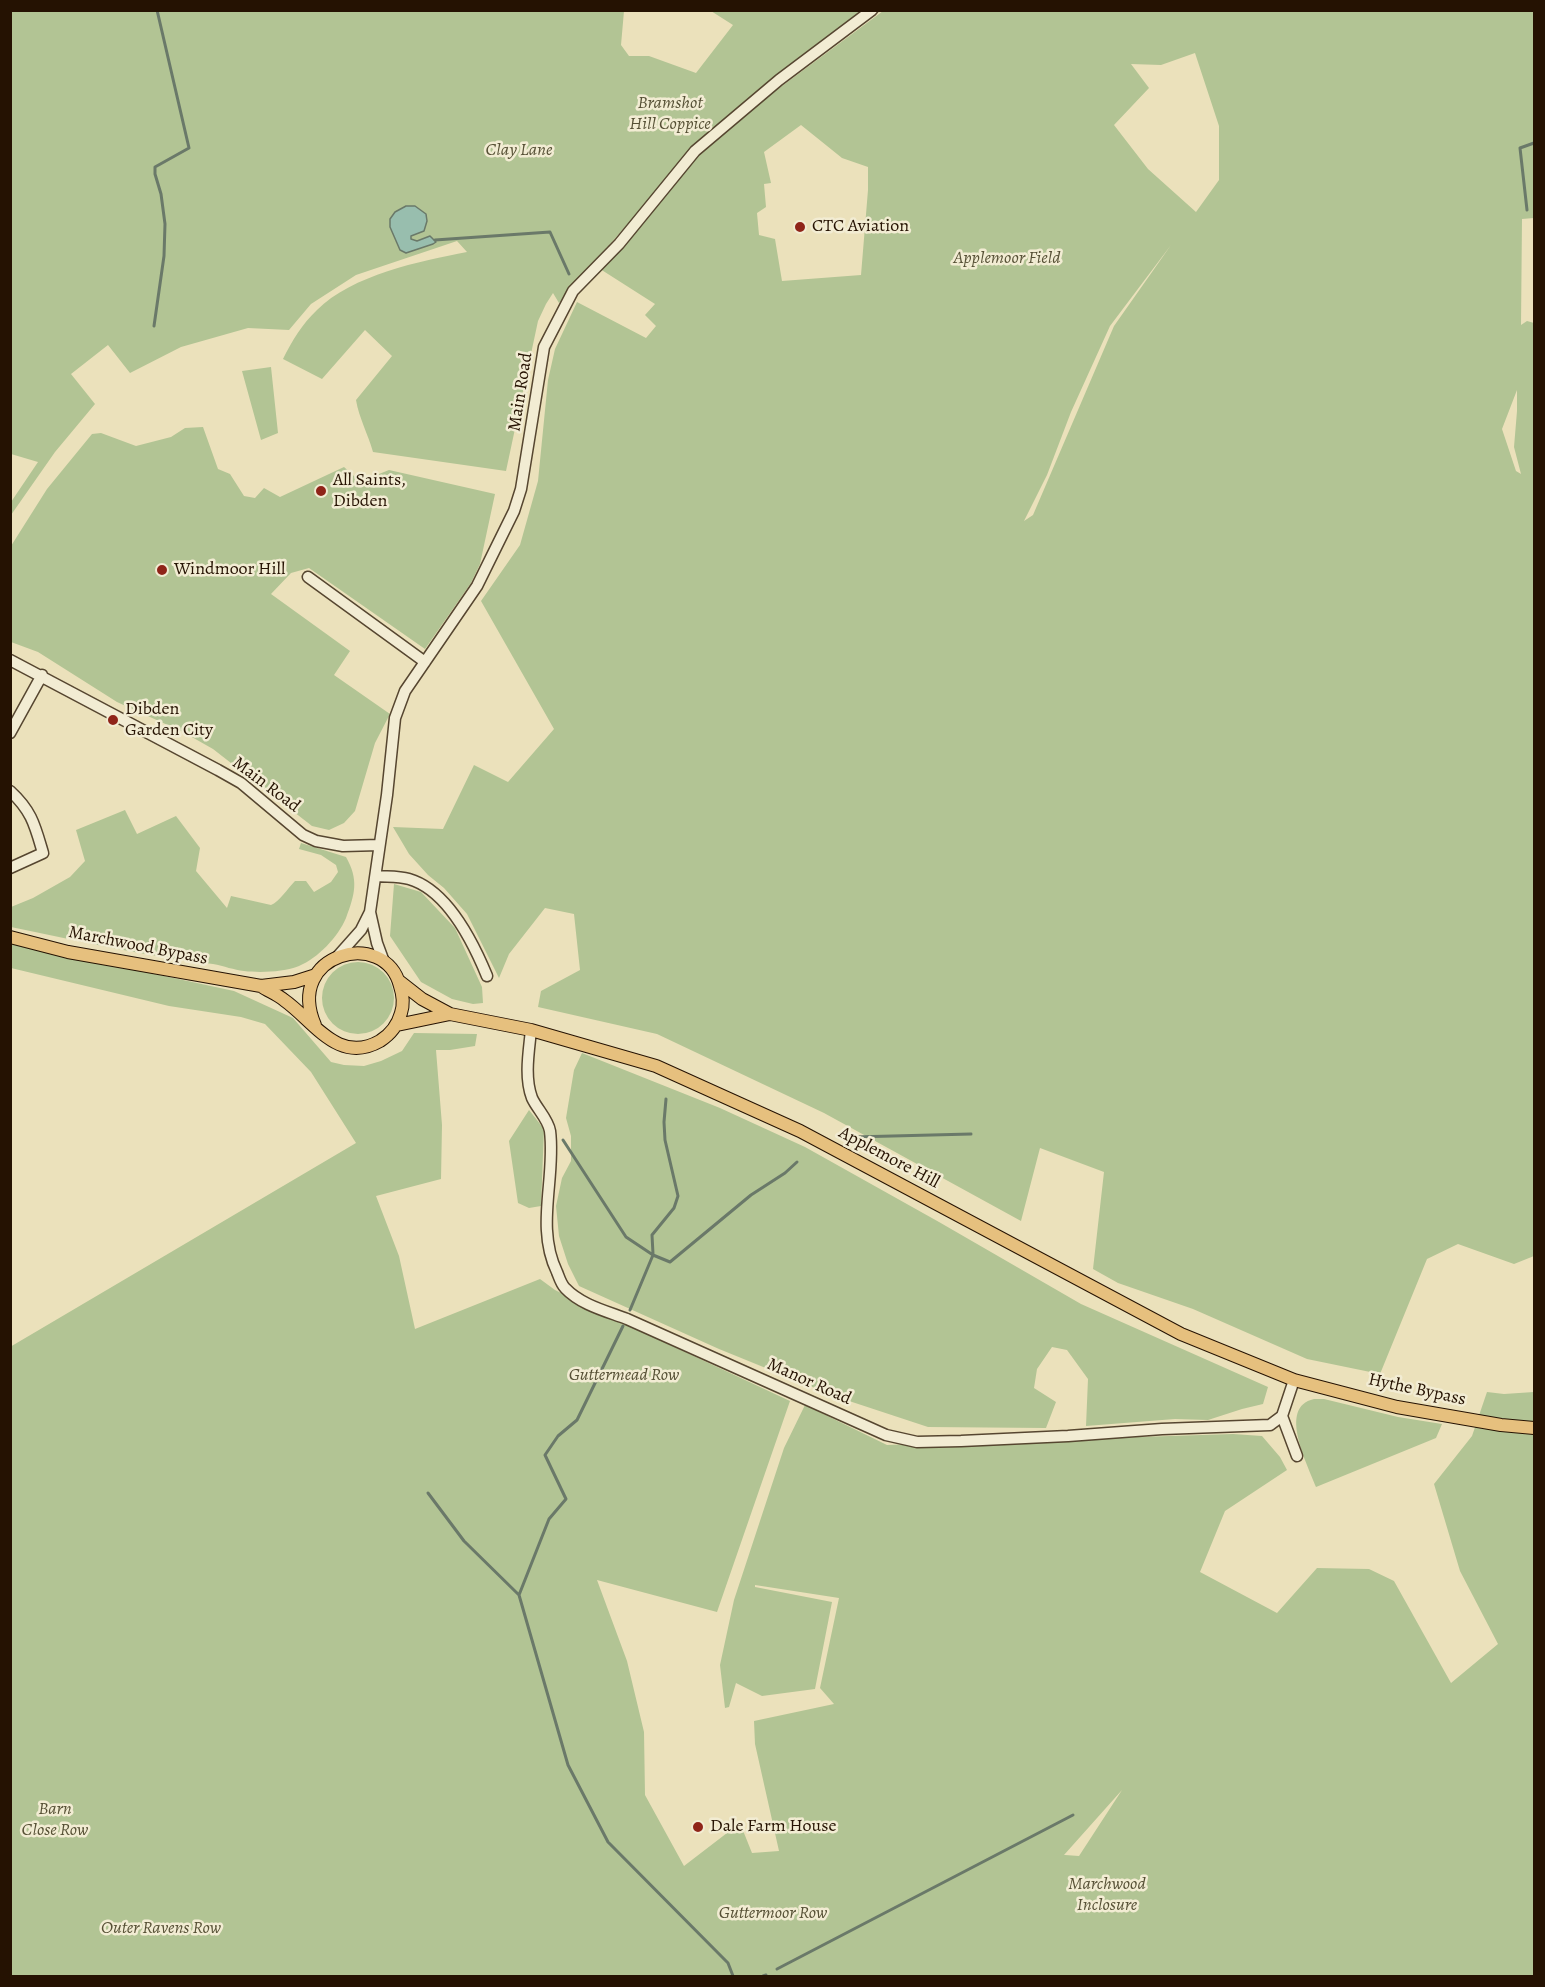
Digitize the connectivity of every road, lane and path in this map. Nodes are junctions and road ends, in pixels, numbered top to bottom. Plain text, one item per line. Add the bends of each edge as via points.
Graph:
1 (872, 10) edge
2 (308, 578) dead end
3 (10, 660) edge
4 (425, 662) junction
5 (42, 675) junction
6 (10, 733) edge
7 (10, 791) edge
8 (380, 845) junction
9 (10, 868) edge
10 (376, 876) junction
11 (370, 912) junction
12 (10, 937) edge
13 (337, 957) junction
14 (384, 962) junction
15 (316, 975) junction
16 (487, 976) dead end
17 (399, 981) junction
18 (261, 986) junction
19 (450, 1014) junction
20 (315, 1025) junction
21 (397, 1025) junction
22 (531, 1030) junction
23 (1294, 1380) junction
24 (1281, 1416) junction
25 (1534, 1428) edge
26 (1297, 1456) dead end

1 - 4 street, Main Road via 779,80 695,151 619,244 573,291 544,347 514,511 477,586
2 - 4 street
3 - 5 street, Main Road
4 - 8 street, Main Road via 405,691 395,718
5 - 6 street
5 - 8 street, Main Road via 241,783 303,835 343,846
7 - 9 street via 34,820 43,853
8 - 10 street, Main Road
10 - 11 street, Main Road
10 - 16 street via 399,876 426,887 461,925
11 - 13 street, Main Road via 361,930
11 - 14 street, Main Road
12 - 18 main road, Marchwood Bypass via 68,952
13 - 14 main road via 361,953
13 - 15 main road
14 - 17 main road
15 - 18 main road, Marchwood Bypass
15 - 20 main road via 308,1000
17 - 19 main road, Applemore Hill
17 - 21 main road via 403,996
18 - 20 main road, Marchwood Bypass
19 - 21 main road, Applemore Hill
19 - 22 main road, Applemore Hill
20 - 21 main road via 340,1046 356,1048 372,1045
22 - 23 main road, Applemore Hill via 656,1066 800,1131 1181,1334
22 - 24 street, Manor Road via 528,1072 532,1098 549,1127 551,1146 547,1244 564,1287 585,1303 627,1318 886,1435 917,1442 1270,1425
23 - 24 street
23 - 25 main road, Hythe Bypass via 1397,1407
24 - 26 street

